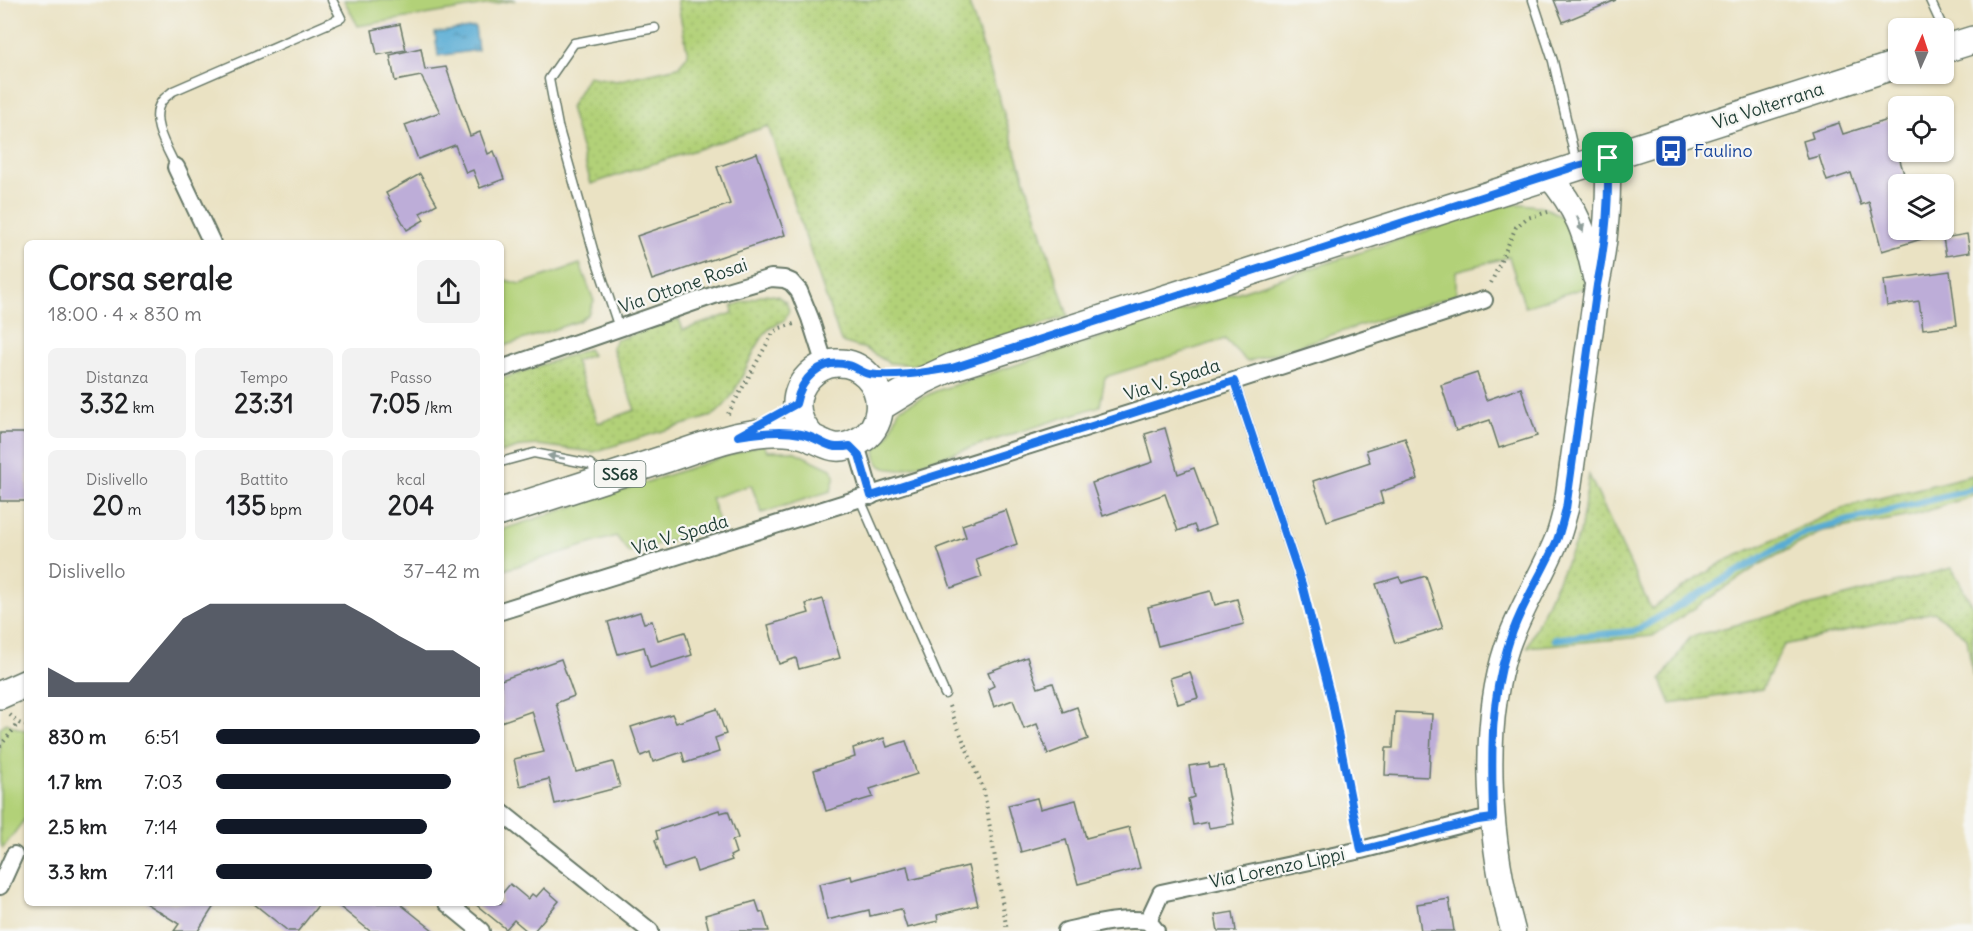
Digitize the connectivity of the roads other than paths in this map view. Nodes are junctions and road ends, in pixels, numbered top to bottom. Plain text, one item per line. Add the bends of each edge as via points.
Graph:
1 (332, 0) edge
2 (1533, 0) edge
3 (1930, 0) edge
4 (1940, 18) edge
5 (655, 28) dead end
6 (1888, 68) edge
7 (1608, 158) junction
8 (1577, 166) junction
9 (176, 167) joint
10 (1548, 175) junction
11 (211, 240) edge
12 (1597, 285) junction
13 (1484, 300) road end
14 (619, 328) junction
15 (825, 365) junction
16 (504, 368) edge
17 (952, 368) junction
18 (867, 374) junction
19 (1234, 381) junction
20 (796, 404) junction
21 (880, 407) junction
22 (732, 426) junction
23 (813, 439) junction
24 (850, 446) junction
25 (504, 461) edge
26 (606, 478) junction
27 (866, 498) junction
28 (504, 511) edge
29 (1302, 584) road end
30 (504, 610) edge
31 (16, 688) edge
32 (945, 694) road end
33 (0, 707) edge
34 (504, 814) edge
35 (1493, 818) junction
36 (14, 855) dead end
37 (0, 886) edge
38 (451, 906) edge
39 (1152, 926) edge
40 (480, 931) edge
41 (650, 931) edge
42 (1066, 931) edge
43 (1513, 931) edge

1 - 9 lane via 341,18 162,100 158,109 159,129
2 - 8 lane via 1553,61
3 - 4 lane
5 - 14 lane via 574,43 549,79 558,126
6 - 7 main road, Via Volterrana
7 - 8 main road, Via Volterrana
7 - 12 street via 1604,253
8 - 10 main road, Via Volterrana
9 - 11 street
10 -> 12 street via 1580,222
10 - 17 main road, Via Volterrana
12 - 35 street via 1566,509 1557,539 1507,647 1497,689 1491,734
13 - 19 street, Via V. Spada
14 - 15 street, Via Ottone Rosai via 759,281 784,279 803,298
14 - 16 street, Via Ottone Rosai
15 - 18 main road, Via Volterrana via 847,364
15 - 20 main road via 805,380
17 - 18 main road, Via Volterrana via 914,374
17 - 21 main road, Via Volterrana
18 - 21 main road via 879,394
19 - 27 street, Via V. Spada
19 - 29 lane
20 - 22 main road, SS68
20 - 23 main road via 800,424
21 - 24 main road via 872,431
22 - 23 main road, SS68
22 - 26 main road, SS68
23 - 24 main road, SS68 via 831,447
24 - 27 street via 859,455
26 -> 25 lane via 591,464 534,453
26 - 28 main road, SS68
27 - 30 street, Via V. Spada
27 - 32 lane
31 - 33 street
34 - 41 street
35 - 39 street, Via Lorenzo Lippi via 1161,893
35 - 43 street
36 - 37 street
38 - 40 street
39 - 42 street via 1117,921

